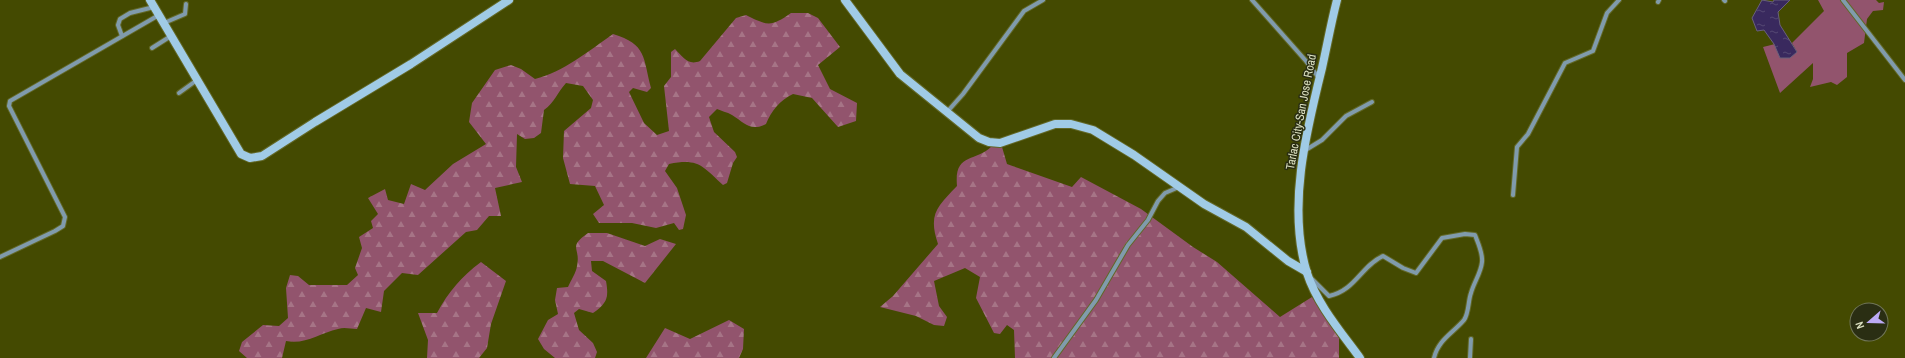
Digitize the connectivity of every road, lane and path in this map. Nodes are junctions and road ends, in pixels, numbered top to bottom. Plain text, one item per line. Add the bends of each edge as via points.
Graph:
1 (509, 0) edge
2 (845, 0) edge
3 (1043, 0) edge
4 (1252, 0) edge
5 (1337, 0) edge
6 (1619, 0) edge
7 (1843, 0) edge
8 (152, 4) edge
9 (186, 4) dead end
10 (159, 15) junction
11 (164, 23) junction
12 (122, 36) junction
13 (172, 36) junction
14 (152, 48) dead end
15 (1319, 78) junction
16 (197, 80) junction
17 (1905, 80) edge
18 (179, 93) dead end
19 (1372, 102) dead end
20 (947, 112) junction
21 (1303, 151) junction
22 (1179, 187) junction
23 (1513, 195) dead end
24 (0, 257) edge
25 (1308, 274) junction
26 (1471, 339) dead end
27 (1054, 358) edge
28 (1360, 358) edge
29 (1434, 358) edge
30 (1470, 358) edge

1 - 16 street via 262,156 250,158 241,154
2 - 20 street via 897,70
3 - 20 street via 1024,11
4 - 15 street
5 - 15 street, Tarlac City-San Jose Road
6 - 23 street via 1607,14 1594,51 1565,63 1528,134 1517,147
7 - 17 street
8 - 10 street
8 - 12 street via 120,19 118,25
9 - 11 street via 185,14
10 - 11 street
10 - 12 street
11 - 13 street
12 - 24 street via 10,101 9,106 55,196 65,222 55,231
13 - 14 street
13 - 16 street
15 - 21 street, Tarlac City-San Jose Road
16 - 18 street
19 - 21 street via 1350,114 1322,140
20 - 22 street via 979,138 995,144 1055,124 1086,127 1111,140
21 - 25 street, Tarlac City-San Jose Road via 1300,220 1302,252
22 - 25 street via 1210,208 1246,227
22 - 27 street via 1162,196 1148,220 1128,245 1093,305
25 - 28 street, Tarlac City-San Jose Road via 1321,301
25 - 29 street via 1329,296 1340,294 1357,281 1373,261 1383,256 1416,273 1442,238 1475,235 1482,262 1470,294 1467,314 1443,339
26 - 30 street

